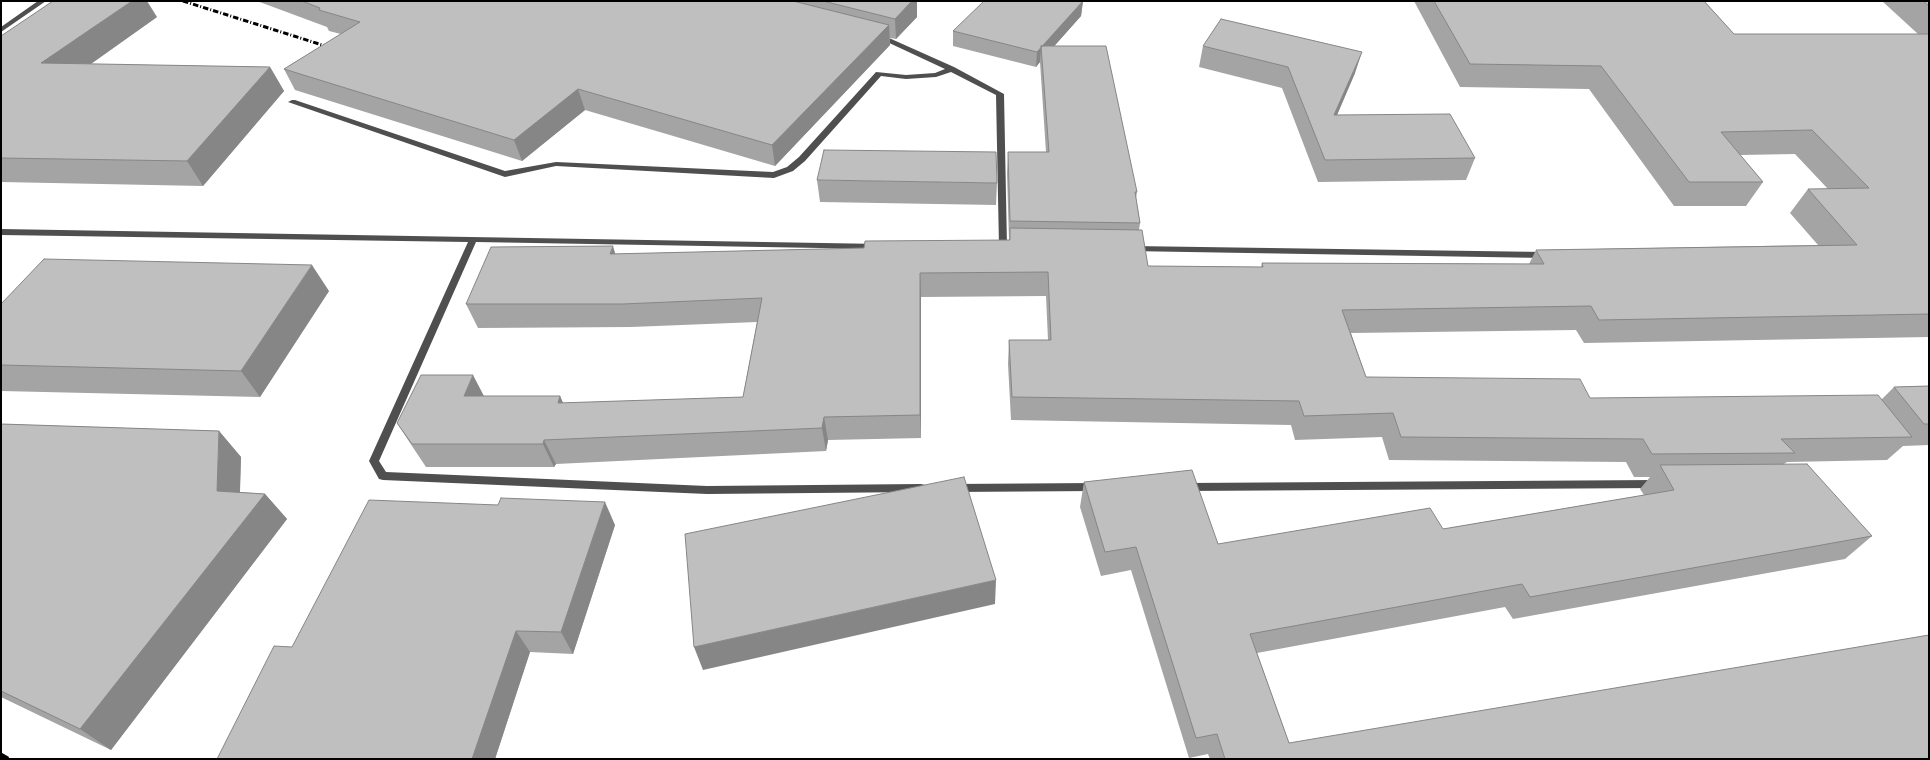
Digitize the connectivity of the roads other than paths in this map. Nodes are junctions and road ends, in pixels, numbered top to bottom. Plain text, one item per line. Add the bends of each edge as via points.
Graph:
1 (43, 1) edge
2 (1, 30) edge
3 (869, 34) edge
4 (952, 69) junction
5 (292, 102) dead end
6 (1, 232) edge
7 (473, 240) junction
8 (883, 246) edge
9 (993, 247) edge
10 (1003, 247) junction
11 (1013, 248) edge
12 (1122, 249) edge
13 (1560, 256) edge
14 (1669, 484) edge
15 (1104, 487) edge
16 (1173, 487) edge

1 - 2 lane
3 - 4 lane
4 - 5 lane via 936,75 906,77 879,74 802,159 790,169 774,174 556,164 505,174
4 - 10 lane via 1000,94
6 - 7 lane
7 - 8 lane
7 - 15 lane via 374,461 383,476 707,490
9 - 10 lane
10 - 11 lane
12 - 13 lane
14 - 16 lane

